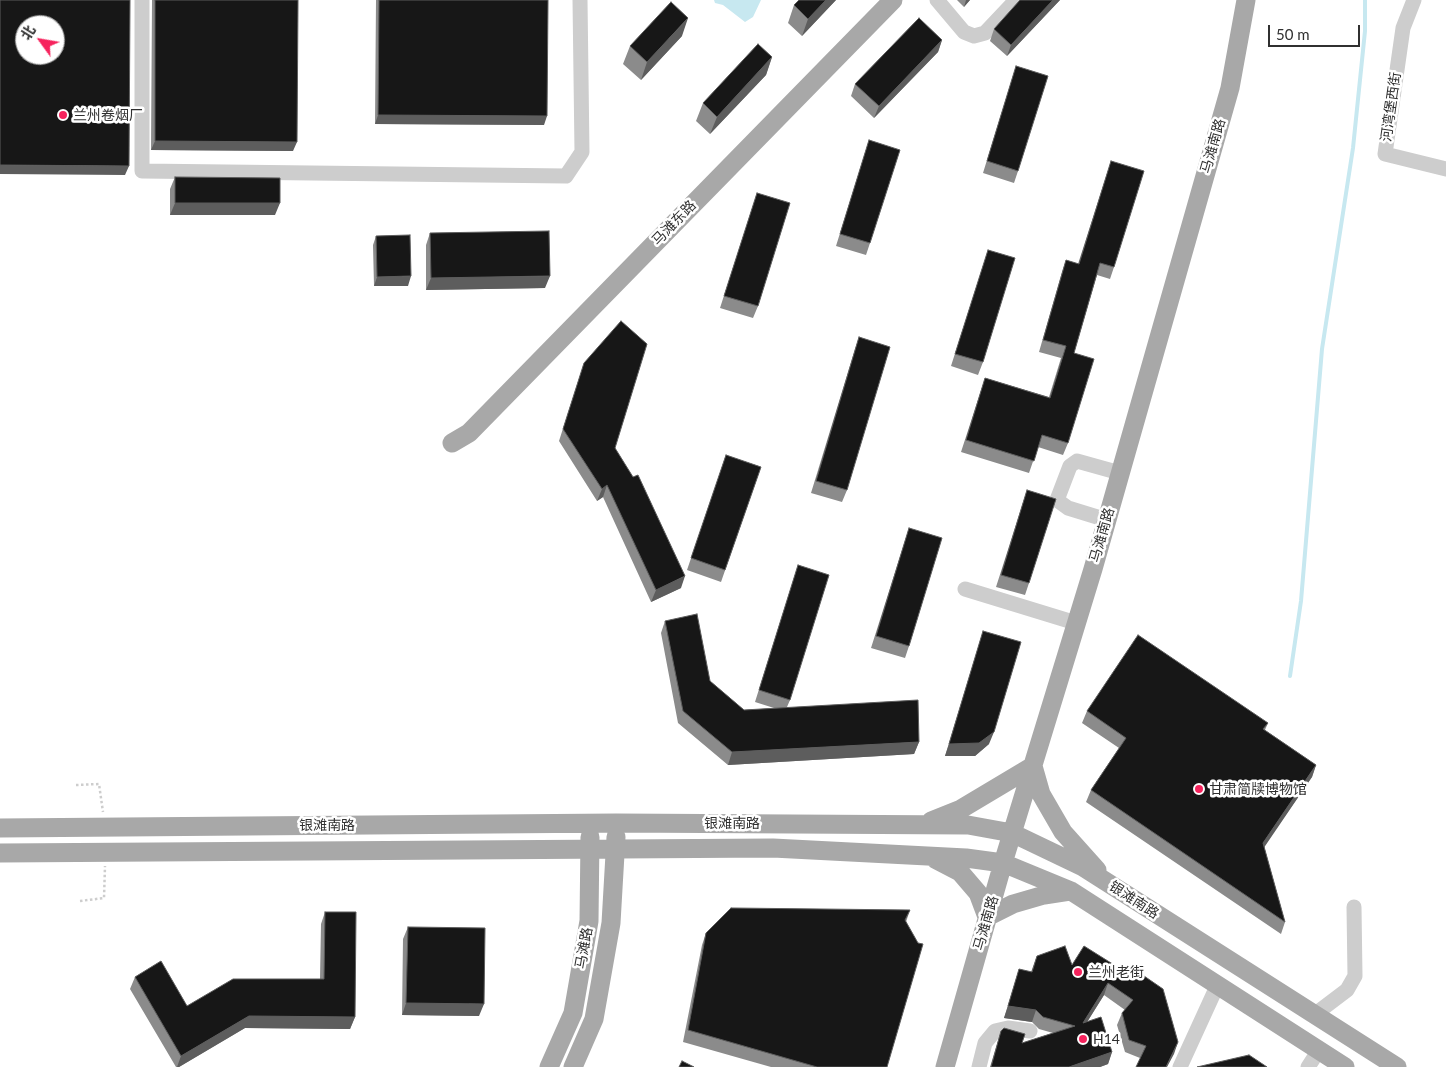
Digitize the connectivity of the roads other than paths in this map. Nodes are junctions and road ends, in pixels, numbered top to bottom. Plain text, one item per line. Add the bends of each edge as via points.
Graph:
1 (142, 0) edge
2 (580, 0) edge
3 (893, 0) edge
4 (1016, 0) edge
5 (1246, 0) edge
6 (1414, 0) edge
7 (938, 1) edge
8 (1446, 169) edge
9 (452, 442) dead end
10 (1120, 473) junction
11 (1107, 520) junction
12 (965, 589) dead end
13 (1076, 622) junction
14 (1033, 766) junction
15 (616, 823) junction
16 (590, 824) junction
17 (924, 824) junction
18 (0, 828) edge
19 (1012, 834) junction
20 (590, 848) junction
21 (616, 848) junction
22 (0, 853) edge
23 (929, 856) junction
24 (1002, 863) junction
25 (1107, 883) junction
26 (1071, 891) junction
27 (1354, 907) dead end
28 (987, 917) junction
29 (1218, 984) junction
30 (1314, 1015) junction
31 (1030, 1031) dead end
32 (1320, 1050) junction
33 (548, 1067) edge
34 (573, 1067) edge
35 (946, 1067) edge
36 (979, 1067) edge
37 (1180, 1067) edge
38 (1308, 1067) edge
39 (1345, 1067) edge
40 (1397, 1067) edge

1 - 2 street via 142,171 566,176 582,152
3 - 9 main road, 马滩东路 via 468,433
4 - 7 street via 985,33 974,36 964,32
5 - 10 main road, 马滩南路 via 1230,88
6 - 8 street, 河湾堡西街 via 1403,28 1385,154
10 - 11 main road, 马滩南路
10 - 11 street via 1077,461 1070,466 1057,500 1068,508
11 - 13 main road, 马滩南路
12 - 13 street
13 - 14 main road, 马滩南路
14 - 17 main road via 961,809
14 - 19 main road, 马滩南路
14 - 25 main road via 1041,794 1063,832
15 - 16 main road, 银滩南路
15 - 17 main road, 银滩南路
15 - 21 main road, 马滩路
16 - 18 main road, 银滩南路
16 - 20 main road, 马滩路
17 - 19 main road, 银滩南路 via 968,825
19 - 24 main road, 马滩南路
19 - 25 main road, 银滩南路 via 1083,867
20 - 21 main road, 银滩南路
20 - 22 main road, 银滩南路
20 - 33 main road, 马滩路 via 589,921 573,1013
21 - 23 main road, 银滩南路 via 773,848
21 - 34 main road, 马滩路 via 611,923 594,1019
23 - 24 main road, 银滩南路
23 - 28 main road via 960,872 978,892
24 - 26 main road, 银滩南路
24 - 28 main road, 马滩南路
25 - 30 main road, 银滩南路
26 - 28 main road via 1014,904
26 - 29 main road, 银滩南路
27 - 30 street via 1355,976 1347,990
28 - 35 main road, 马滩南路
29 - 32 main road, 银滩南路
29 - 37 street
30 - 40 main road, 银滩南路
31 - 36 street via 1008,1028 995,1031 985,1042
32 - 38 street
32 - 39 main road, 银滩南路

